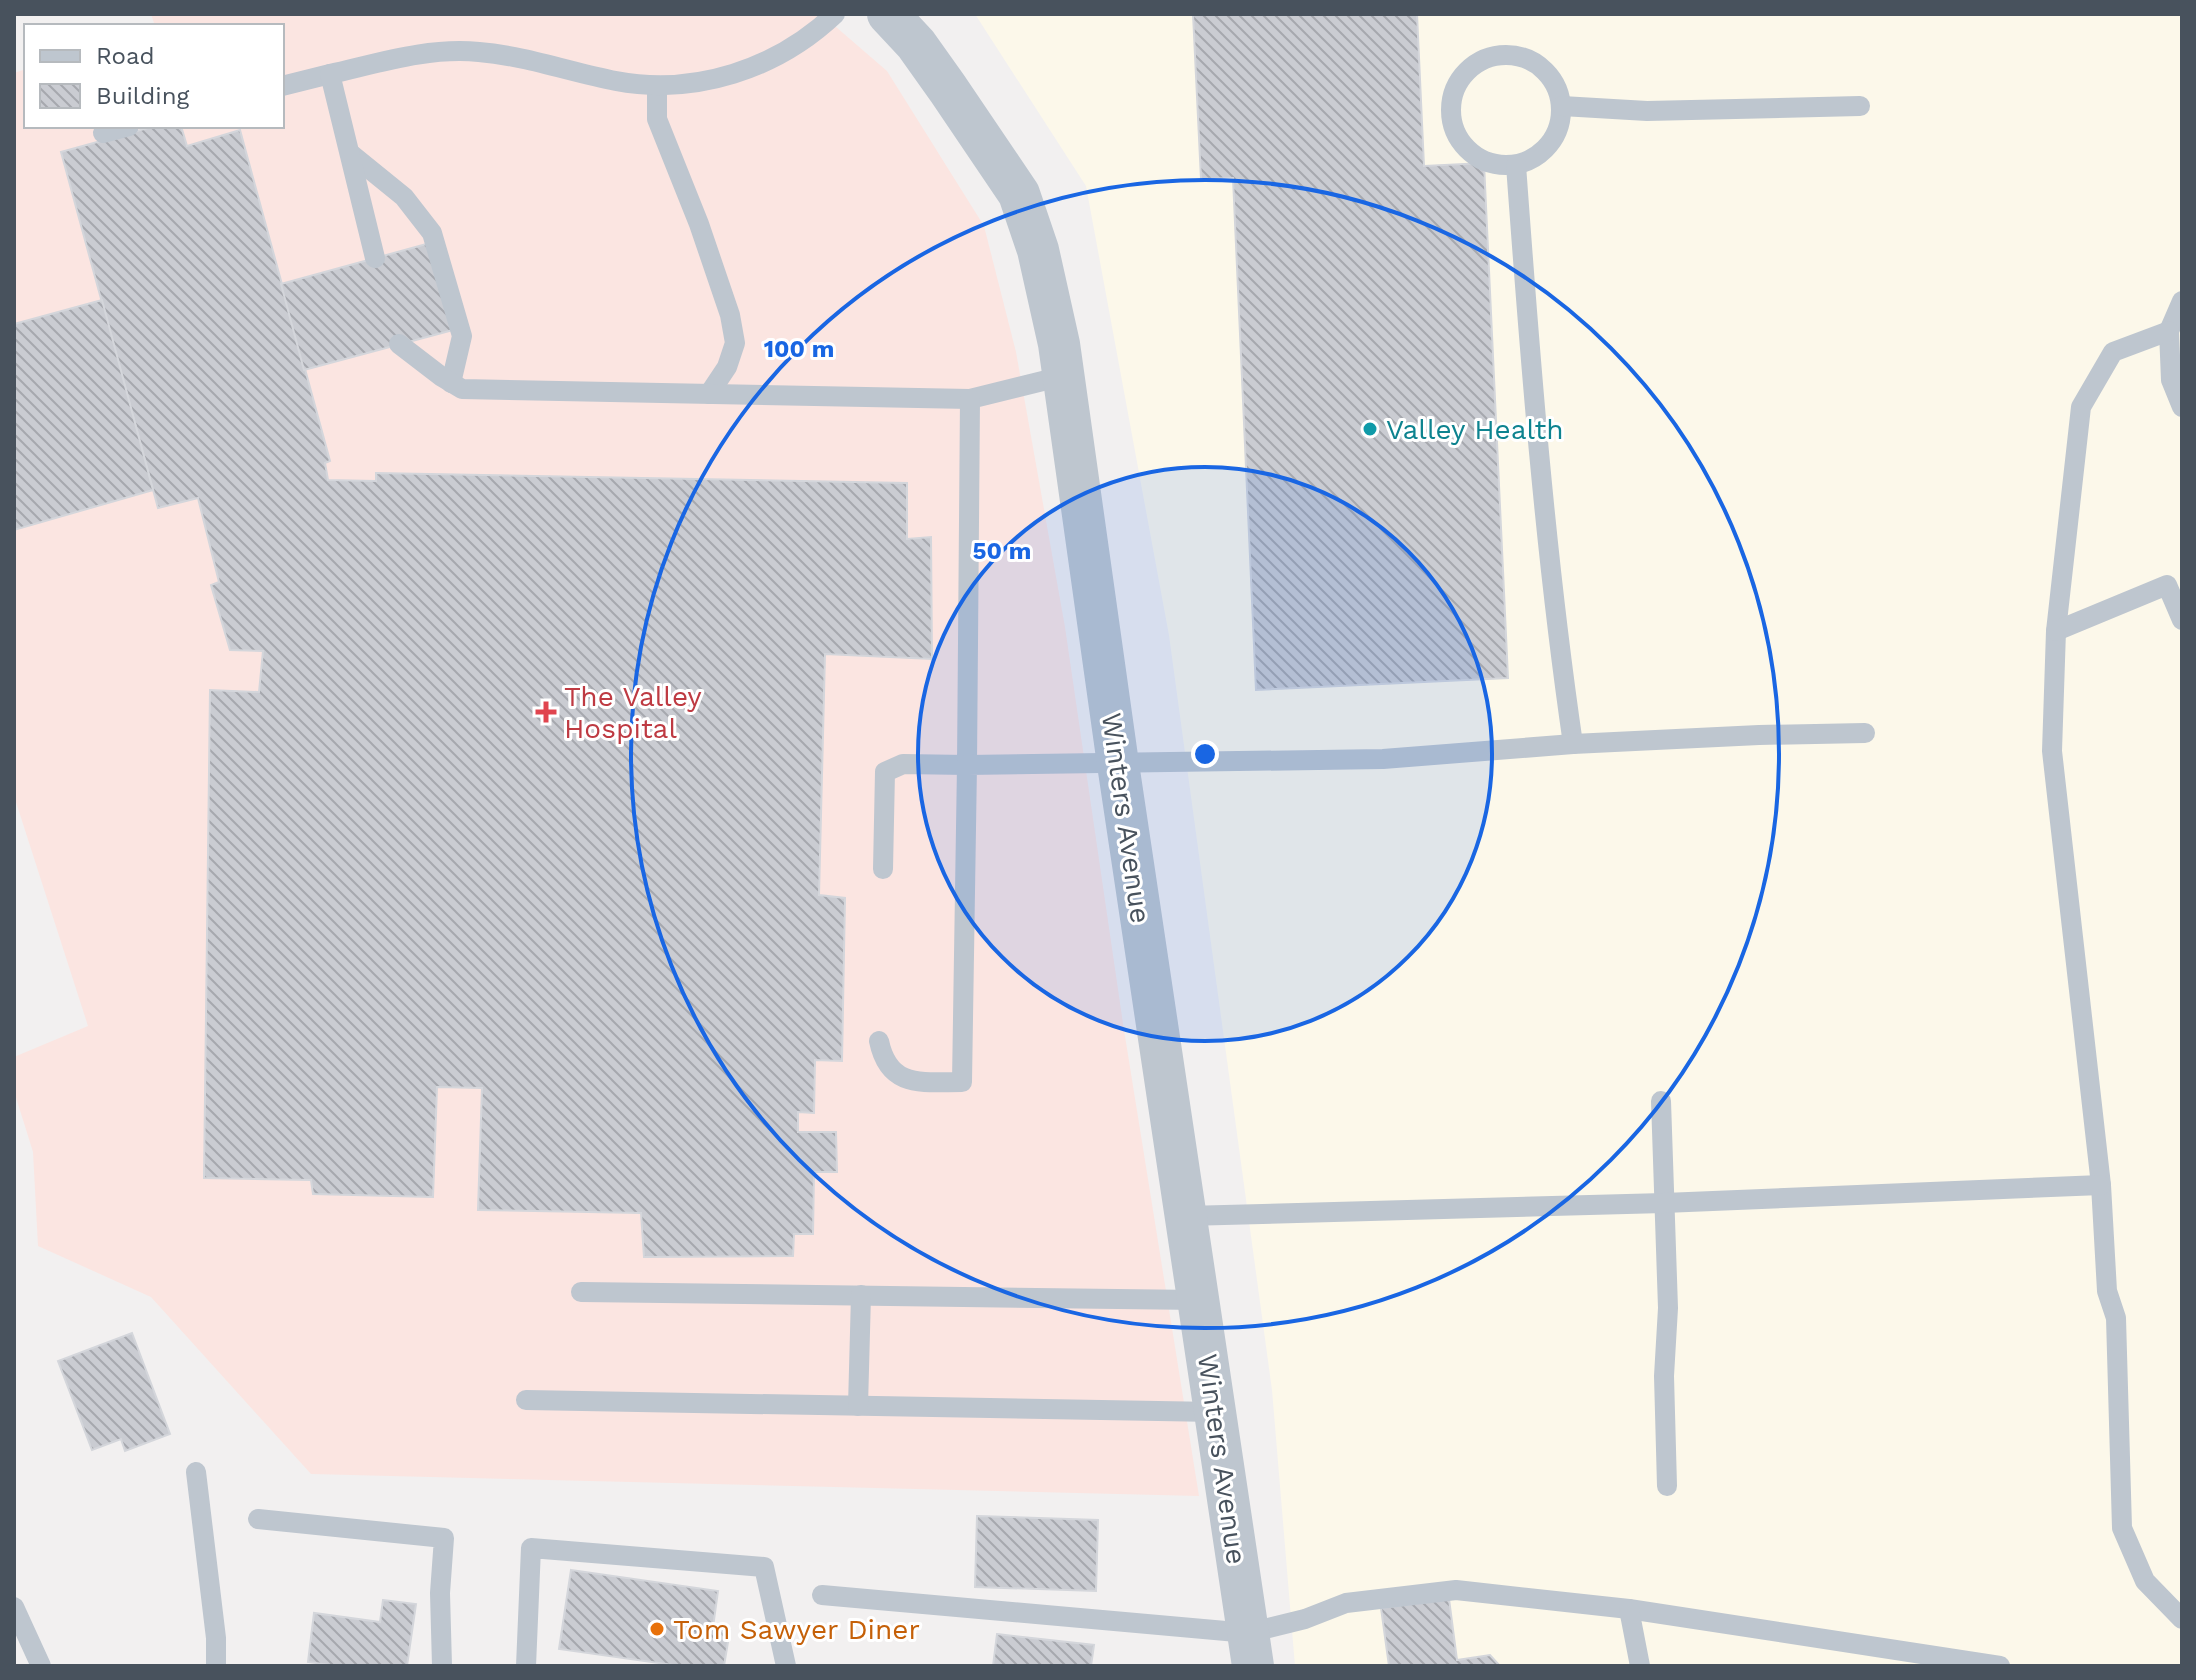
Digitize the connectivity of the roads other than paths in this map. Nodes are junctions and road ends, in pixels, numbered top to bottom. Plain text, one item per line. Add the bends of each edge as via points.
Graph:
1 (835, 14) edge
2 (888, 14) edge
3 (330, 74) junction
4 (284, 86) edge
5 (657, 86) junction
6 (1562, 106) junction
7 (1860, 106) dead end
8 (122, 128) edge
9 (103, 133) dead end
10 (351, 154) junction
11 (1516, 165) junction
12 (375, 258) dead end
13 (2182, 301) edge
14 (2169, 331) junction
15 (399, 344) dead end
16 (1063, 376) junction
17 (451, 383) junction
18 (709, 394) junction
19 (970, 399) junction
20 (2182, 407) edge
21 (2182, 620) edge
22 (2056, 631) junction
23 (1865, 733) dead end
24 (1573, 744) junction
25 (1118, 764) junction
26 (967, 765) junction
27 (883, 869) dead end
28 (879, 1041) dead end
29 (1661, 1101) dead end
30 (2101, 1185) junction
31 (1664, 1203) junction
32 (1186, 1216) junction
33 (581, 1292) dead end
34 (861, 1295) junction
35 (1199, 1300) junction
36 (526, 1400) dead end
37 (858, 1406) junction
38 (1215, 1412) junction
39 (196, 1472) dead end
40 (1667, 1486) dead end
41 (258, 1519) dead end
42 (822, 1595) dead end
43 (14, 1607) edge
44 (1629, 1609) junction
45 (2182, 1619) edge
46 (1250, 1649) edge
47 (41, 1666) edge
48 (216, 1666) edge
49 (442, 1666) edge
50 (526, 1666) edge
51 (786, 1666) edge
52 (1640, 1666) edge
53 (2000, 1666) edge

1 - 5 lane via 814,34 752,66 706,82
2 - 16 street, Winters Avenue via 924,56 1019,194 1038,250
3 - 4 lane
3 - 5 lane via 435,50 465,51
3 - 10 lane
5 - 18 lane via 657,119 699,224 735,343
6 - 7 lane via 1647,111
6 - 11 lane via 1555,137 1538,155
6 - 11 lane via 1547,71 1531,60 1494,56 1462,76 1453,93 1454,130 1479,159
8 - 9 lane
10 - 12 lane
10 - 17 lane via 404,197 432,233 462,336
11 - 24 lane via 1532,392
13 - 14 lane
14 - 20 lane via 2171,380
14 - 22 lane via 2113,352 2081,407
15 - 17 lane
16 - 19 lane
16 - 25 street, Winters Avenue
17 - 18 lane via 462,389
18 - 19 lane
19 - 26 lane
21 - 22 lane via 2167,585
22 - 30 lane via 2052,751
23 - 24 lane
24 - 25 lane via 1383,759
25 - 26 lane
25 - 32 street, Winters Avenue
26 - 27 lane via 903,764 885,772
26 - 28 lane via 962,1082 900,1077 888,1065
29 - 31 lane
30 - 31 lane
30 - 45 lane via 2107,1291 2116,1318 2122,1528 2145,1581
31 - 32 lane
31 - 40 lane
32 - 35 street, Winters Avenue
33 - 34 lane
34 - 35 lane
34 - 37 lane
35 - 38 street, Winters Avenue
36 - 37 lane
37 - 38 lane
38 - 46 street, Winters Avenue
39 - 48 lane
41 - 49 lane via 444,1538
42 - 46 lane
43 - 47 lane
44 - 46 lane via 1456,1590 1346,1603
44 - 52 lane
44 - 53 lane
50 - 51 lane via 531,1548 764,1567

